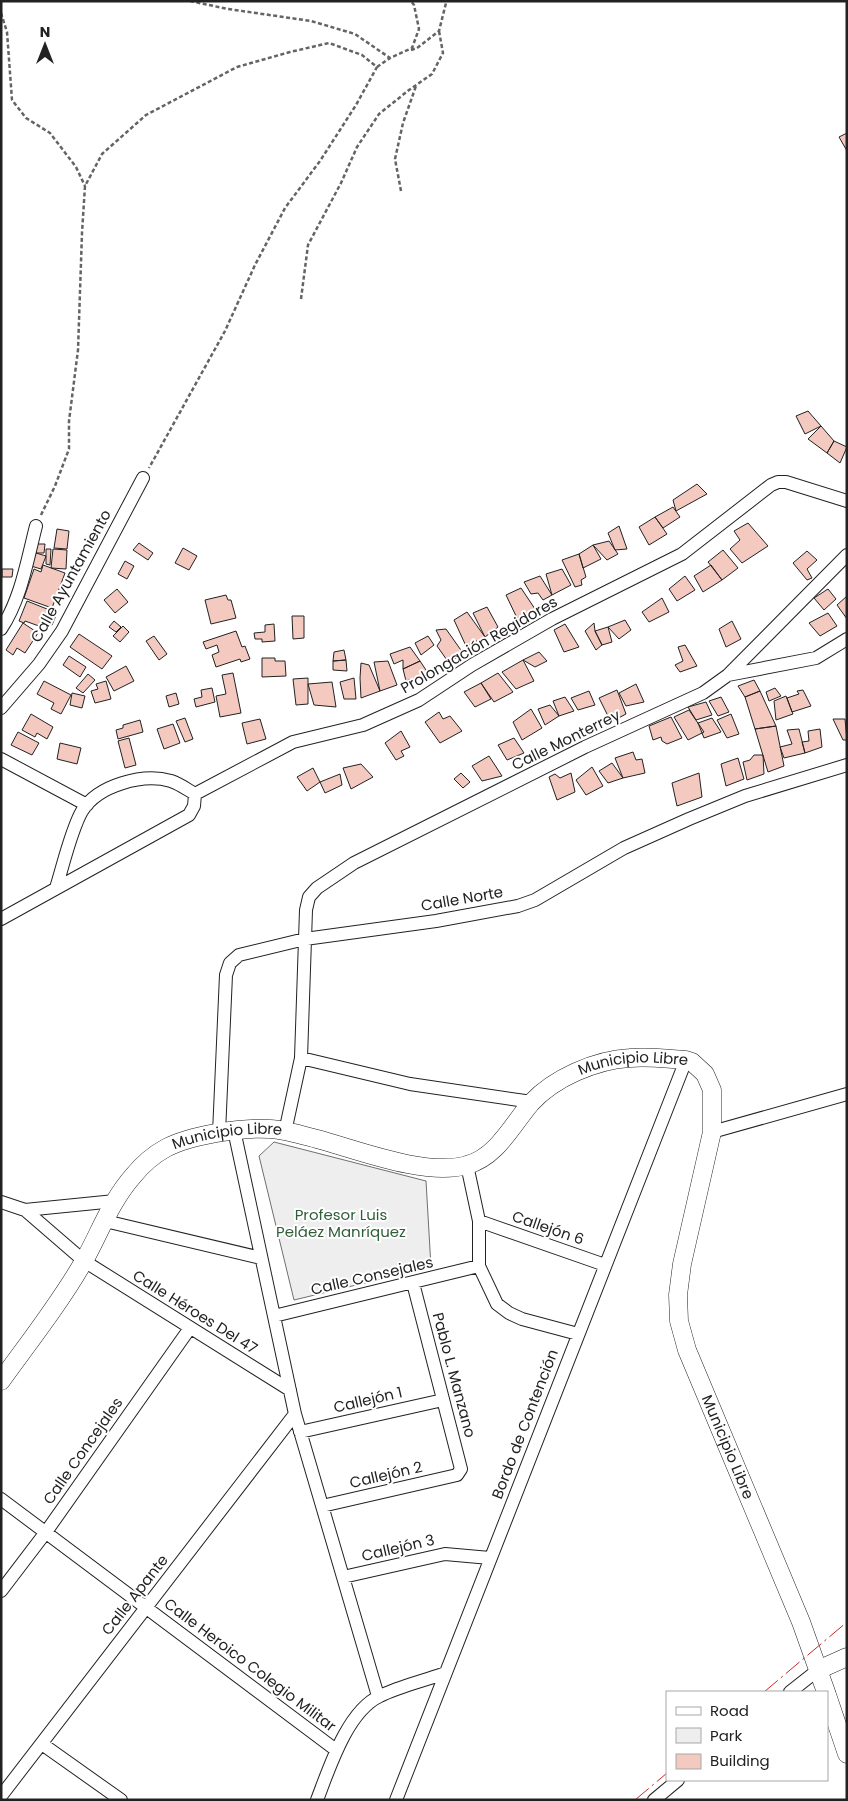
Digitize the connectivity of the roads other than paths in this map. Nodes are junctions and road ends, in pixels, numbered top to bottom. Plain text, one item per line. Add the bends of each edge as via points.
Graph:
1 (143, 478) road end
2 (847, 501) edge
3 (36, 526) road end
4 (847, 555) edge
5 (1, 629) edge
6 (847, 639) edge
7 (728, 675) junction
8 (1, 708) edge
9 (1, 759) edge
10 (847, 765) edge
11 (195, 794) junction
12 (87, 805) junction
13 (56, 888) junction
14 (1, 919) edge
15 (305, 939) junction
16 (301, 1058) junction
17 (686, 1060) junction
18 (847, 1094) edge
19 (532, 1102) junction
20 (227, 1132) junction
21 (286, 1132) junction
22 (712, 1132) junction
23 (467, 1165) junction
24 (115, 1201) junction
25 (1, 1202) edge
26 (25, 1210) junction
27 (104, 1221) junction
28 (479, 1221) junction
29 (261, 1258) junction
30 (84, 1261) junction
31 (605, 1265) junction
32 (478, 1266) junction
33 (413, 1283) junction
34 (274, 1316) junction
35 (190, 1328) junction
36 (578, 1334) junction
37 (1, 1381) edge
38 (290, 1390) junction
39 (443, 1400) junction
40 (295, 1414) junction
41 (300, 1432) junction
42 (457, 1475) joint
43 (1, 1499) edge
44 (322, 1506) junction
45 (46, 1532) junction
46 (490, 1558) junction
47 (343, 1577) junction
48 (1, 1591) edge
49 (146, 1608) junction
50 (847, 1656) edge
51 (818, 1670) junction
52 (445, 1673) junction
53 (791, 1691) edge
54 (825, 1691) edge
55 (378, 1696) junction
56 (828, 1700) edge
57 (42, 1744) junction
58 (336, 1750) junction
59 (847, 1754) edge
60 (677, 1781) edge
61 (1, 1796) edge
62 (121, 1800) edge
63 (317, 1800) edge
64 (396, 1800) edge
65 (654, 1800) edge

1 - 8 street, Calle Ayuntamiento via 62,631
2 - 11 street, Prolongación Regidores via 786,482 771,485 682,554 552,619 419,700 363,725 293,742
3 - 5 street via 18,593
4 - 7 street, Calle Monterrey
6 - 7 street via 816,658
7 - 15 street, Calle Monterrey via 703,693 585,747 354,863 317,888 309,898
9 - 12 street
10 - 15 street, Calle Norte via 745,796 689,819 624,848 518,906
11 - 12 street via 173,782 153,778 130,780 95,796
11 - 13 street via 189,815
12 - 13 street via 77,824
13 - 14 street
15 - 16 street, Calle Monterrey
15 - 20 street, Calle Norte via 239,955 230,963 226,975
16 - 19 street via 410,1084
16 - 21 street, Calle Monterrey
17 - 19 street, Municipio Libre via 629,1058 601,1064 574,1072
17 - 22 street, Municipio Libre via 705,1074 712,1090
17 - 31 street, Bordo de Contención
18 - 22 street
19 - 23 street, Municipio Libre via 498,1144 482,1159
20 - 21 street, Municipio Libre via 271,1129
20 - 24 street, Municipio Libre via 194,1138 166,1148 146,1161
20 - 29 street, Calle Norte
21 - 23 street, Municipio Libre via 414,1166
22 - 51 street, Municipio Libre via 682,1264 679,1321 686,1350 801,1622
23 - 28 street
24 - 26 street
24 - 27 street, Municipio Libre
25 - 26 street
26 - 30 street, Calle Héroes Del 47
27 - 29 street
27 - 30 street, Municipio Libre
28 - 31 street, Callejón 6
28 - 32 street
29 - 34 street, Calle Norte
30 - 35 street, Calle Héroes Del 47
30 - 37 street, Municipio Libre
31 - 36 street, Bordo de Contención
32 - 33 street, Calle Consejales
32 - 36 street via 498,1304 509,1313
33 - 34 street, Calle Consejales
33 - 39 street, Pablo L. Manzano
34 - 38 street, Calle Norte
35 - 38 street, Calle Héroes Del 47
35 - 45 street, Calle Concejales
36 - 46 street, Bordo de Contención
38 - 40 street, Calle Norte
39 - 41 street, Callejón 1
39 - 42 street, Pablo L. Manzano via 460,1461 461,1469
40 - 41 street, Calle Norte
40 - 49 street, Calle Apante
41 - 44 street, Calle Norte
42 - 44 street, Callejón 2
43 - 45 street, Calle Heroico Colegio Militar
44 - 47 street, Calle Norte
45 - 48 street, Calle Concejales
45 - 49 street, Calle Heroico Colegio Militar
46 - 47 street, Callejón 3 via 445,1554
46 - 52 street, Bordo de Contención
47 - 55 street, Calle Norte
49 - 57 street, Calle Apante
49 - 58 street, Calle Heroico Colegio Militar
50 - 51 street
51 - 53 street
51 - 54 street, Municipio Libre
52 - 55 street
52 - 64 street, Bordo de Contención
55 - 58 street via 357,1716
56 - 59 street, Municipio Libre
57 - 61 street, Calle Apante
57 - 62 street
58 - 63 street
60 - 65 street

